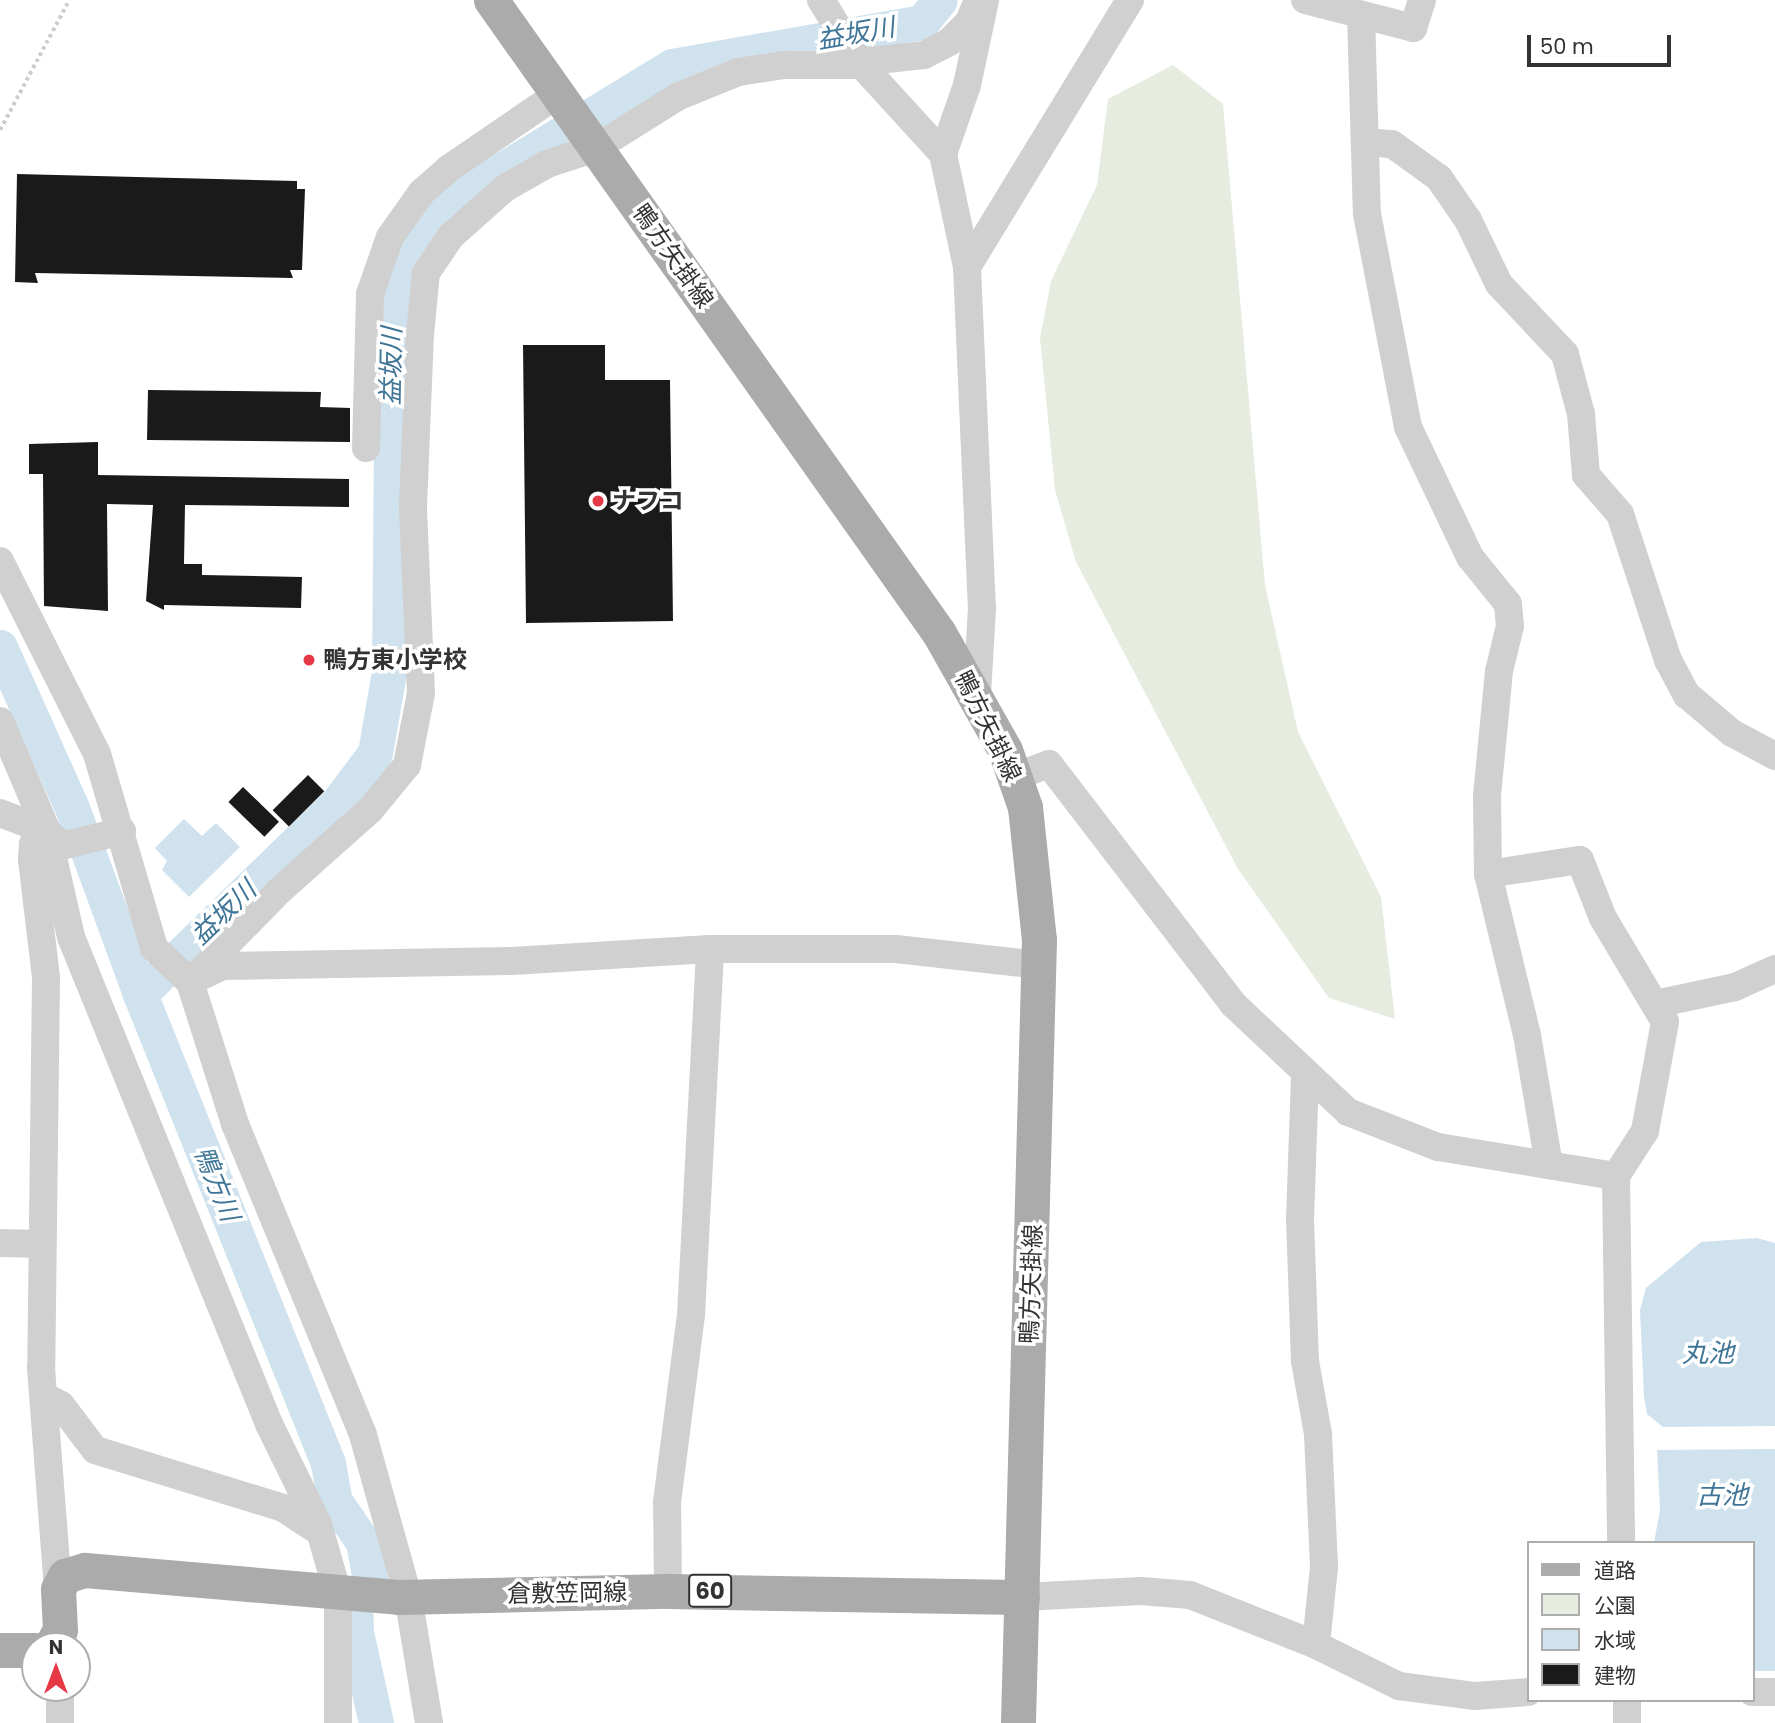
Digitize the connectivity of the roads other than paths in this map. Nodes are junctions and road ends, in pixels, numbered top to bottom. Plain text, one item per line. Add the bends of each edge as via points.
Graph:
1 (491, 0) edge
2 (821, 0) edge
3 (978, 0) edge
4 (985, 0) edge
5 (1130, 0) edge
6 (1422, 0) edge
7 (1314, 2) edge
8 (1360, 15) junction
9 (858, 60) junction
10 (563, 101) junction
11 (1367, 142) junction
12 (594, 145) junction
13 (943, 154) junction
14 (384, 257) junction
15 (967, 267) junction
16 (426, 273) junction
17 (366, 448) dead end
18 (0, 561) edge
19 (977, 695) junction
20 (0, 721) edge
21 (1775, 756) edge
22 (1015, 777) junction
23 (0, 813) edge
24 (115, 832) junction
25 (55, 839) junction
26 (1488, 874) junction
27 (710, 949) junction
28 (1038, 965) junction
29 (1775, 969) edge
30 (190, 981) junction
31 (1655, 1004) junction
32 (1305, 1076) junction
33 (1549, 1165) junction
34 (1616, 1176) junction
35 (0, 1243) edge
36 (42, 1244) junction
37 (44, 1396) junction
38 (320, 1532) junction
39 (1621, 1541) edge
40 (58, 1589) junction
41 (668, 1591) junction
42 (338, 1594) junction
43 (403, 1596) junction
44 (1021, 1597) junction
45 (51, 1632) edge
46 (1316, 1645) junction
47 (21, 1649) edge
48 (0, 1650) edge
49 (1526, 1692) edge
50 (1754, 1692) edge
51 (1775, 1692) edge
52 (60, 1702) edge
53 (1627, 1702) edge
54 (60, 1723) edge
55 (338, 1723) edge
56 (429, 1723) edge
57 (1018, 1723) edge
58 (1627, 1723) edge

1 - 10 main road, 鴨方矢掛線
2 - 9 street
3 - 9 street via 969,22 950,42 924,55
4 - 13 street via 967,85
5 - 15 street
6 - 8 street via 1413,29
7 - 8 street
8 - 11 street
9 - 12 street via 738,72 679,96
9 - 13 street
10 - 12 main road, 鴨方矢掛線
10 - 14 street via 422,192 390,237
11 - 21 street via 1392,144 1439,178 1468,220 1499,284 1565,354 1581,414 1586,475 1620,514 1668,660 1687,695 1732,733
11 - 26 street via 1367,214 1377,288 1408,427 1470,557 1508,604 1510,626 1499,671 1487,796
12 - 16 street via 505,188 450,236
12 - 19 main road, 鴨方矢掛線
13 - 15 street
14 - 16 street
14 - 17 street via 370,294
15 - 19 street via 982,608
16 - 30 street via 413,507 421,693 407,765 370,809 279,891
18 - 24 street via 97,754
19 - 22 main road, 鴨方矢掛線
20 - 25 street
22 - 28 main road, 鴨方矢掛線 via 1035,867
22 - 32 street via 1049,764 1233,1004
23 - 25 street
24 - 25 street
24 - 30 street via 153,948
25 - 36 street via 33,844 32,860 48,1042
25 - 38 street via 71,937 269,1424
26 - 31 street via 1580,860 1603,918
26 - 33 street via 1527,1035
27 - 28 street via 896,949
27 - 30 street via 512,961 223,966
27 - 41 street via 691,1315 667,1502
28 - 44 main road, 鴨方矢掛線
29 - 31 street via 1735,986
30 - 43 street via 235,1124 363,1436
31 - 34 street via 1665,1022 1645,1131
32 - 33 street via 1348,1112 1438,1147
32 - 46 street via 1300,1219 1304,1323 1318,1434 1324,1567
33 - 34 street
34 - 39 street
35 - 36 street
36 - 37 street
37 - 38 street via 61,1405 95,1450 283,1508
37 - 40 street
38 - 42 street
40 - 42 main road, 倉敷笠岡線 / 60 via 65,1576 85,1570
40 - 45 main road
41 - 43 main road, 倉敷笠岡線 / 60
41 - 44 main road, 倉敷笠岡線 / 60
42 - 43 main road, 倉敷笠岡線 / 60
42 - 55 street
43 - 56 street
44 - 46 street via 1141,1591 1190,1595
44 - 57 main road
46 - 49 street via 1399,1686 1475,1696
47 - 48 main road
50 - 51 street
52 - 54 street
53 - 58 street

